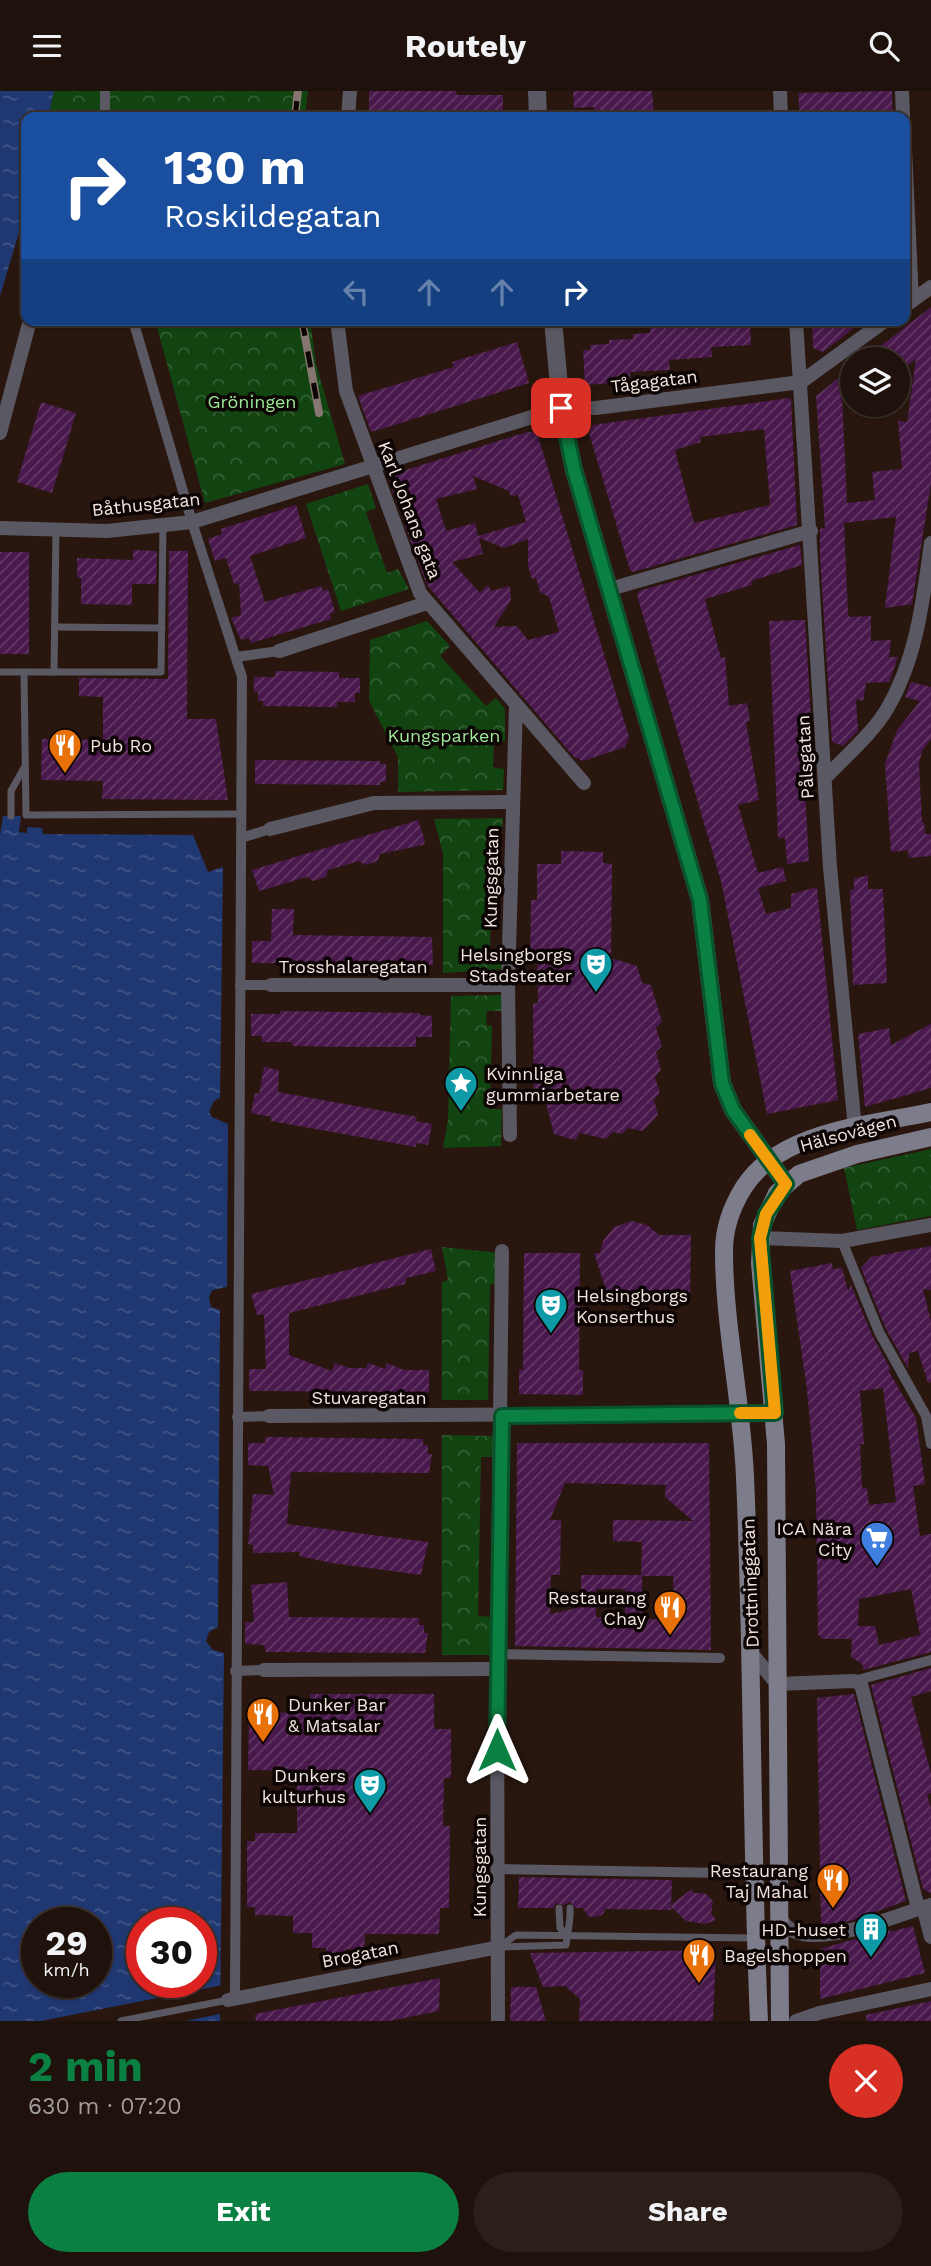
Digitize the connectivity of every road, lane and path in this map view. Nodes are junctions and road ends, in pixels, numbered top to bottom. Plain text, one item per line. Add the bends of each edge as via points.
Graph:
1 (105, 91) edge
2 (350, 91) edge
3 (537, 91) edge
4 (780, 91) edge
5 (902, 91) edge
6 (104, 112) edge
7 (348, 112) edge
8 (538, 112) edge
9 (781, 112) edge
10 (903, 112) edge
11 (931, 287) edge
12 (910, 303) edge
13 (28, 326) edge
14 (135, 326) edge
15 (338, 326) edge
16 (554, 326) edge
17 (796, 326) edge
18 (878, 326) edge
19 (801, 382) junction
20 (561, 408) junction
21 (0, 433) edge
22 (373, 466) junction
23 (192, 522) junction
24 (163, 525) junction
25 (0, 528) edge
26 (55, 529) junction
27 (811, 531) junction
28 (931, 543) edge
29 (610, 589) junction
30 (427, 603) junction
31 (55, 627) junction
32 (162, 628) junction
33 (279, 651) joint
34 (236, 657) junction
35 (0, 672) edge
36 (24, 672) junction
37 (54, 672) junction
38 (516, 705) junction
39 (25, 767) junction
40 (826, 777) junction
41 (584, 783) dead end
42 (512, 802) junction
43 (241, 814) junction
44 (11, 816) dead end
45 (270, 829) joint
46 (241, 838) junction
47 (240, 985) junction
48 (271, 985) joint
49 (508, 985) junction
50 (931, 1112) edge
51 (855, 1129) junction
52 (510, 1135) dead end
53 (931, 1137) edge
54 (769, 1161) junction
55 (786, 1184) junction
56 (931, 1225) edge
57 (760, 1238) junction
58 (842, 1241) junction
59 (502, 1251) dead end
60 (740, 1413) junction
61 (775, 1413) junction
62 (269, 1416) joint
63 (502, 1416) junction
64 (237, 1417) junction
65 (931, 1444) edge
66 (497, 1654) junction
67 (753, 1655) junction
68 (720, 1658) dead end
69 (931, 1660) edge
70 (497, 1669) junction
71 (264, 1670) joint
72 (235, 1671) junction
73 (854, 1681) junction
74 (778, 1684) junction
75 (498, 1870) junction
76 (726, 1873) dead end
77 (924, 1907) edge
78 (559, 1908) dead end
79 (570, 1908) dead end
80 (782, 1921) junction
81 (566, 1935) junction
82 (931, 1937) edge
83 (755, 1938) junction
84 (499, 1947) junction
85 (931, 1989) edge
86 (231, 1999) junction
87 (121, 2021) edge
88 (498, 2021) edge
89 (759, 2021) edge
90 (780, 2021) edge
91 (796, 2021) edge

1 - 6 street
2 - 7 street
3 - 8 street
4 - 9 street
5 - 10 street
11 - 12 street
13 - 21 street
14 - 23 street
15 - 22 street, Karl Johans gata via 346,391
16 - 20 street
17 - 19 street, Pålsgatan
18 - 19 street, Tågagatan
19 - 20 street, Tågagatan via 597,408
19 - 27 street, Pålsgatan
20 - 22 street, Tågagatan
20 - 29 street via 574,470
22 - 23 street, Båthusgatan
22 - 30 street, Karl Johans gata
23 - 24 street, Båthusgatan
23 - 34 street
24 - 26 street, Båthusgatan
24 - 32 lane
25 - 26 street, Båthusgatan
26 - 31 lane
27 - 29 street
27 - 40 street, Pålsgatan
28 - 40 street via 920,621 907,666 887,710
29 - 54 street via 700,900 722,1083 733,1110
30 - 33 street
30 - 38 street, Karl Johans gata
31 - 32 lane
31 - 37 lane
32 - 37 lane via 161,672
33 - 34 street
34 - 43 street via 242,677
35 - 36 lane
36 - 37 lane
36 - 39 lane
38 - 41 street, Karl Johans gata
38 - 42 street, Kungsgatan
39 - 43 lane via 26,815
39 - 44 lane via 11,791
40 - 51 street, Pålsgatan via 840,998
42 - 45 street via 374,803
42 - 49 street, Kungsgatan
43 - 46 street
45 - 46 street
46 - 47 street
47 - 48 street, Trosshalaregatan
47 - 64 street
48 - 49 street, Trosshalaregatan
49 - 52 street, Kungsgatan
50 - 51 main road, Hälsovägen
51 - 54 main road, Hälsovägen via 818,1138
53 - 55 main road, Hälsovägen via 817,1166
54 - 55 street
54 - 60 main road, Drottninggatan via 739,1195 725,1236 724,1266
55 - 57 main road, Drottninggatan via 766,1214
56 - 58 street
57 - 58 street
57 - 61 main road, Drottninggatan
58 - 65 street via 879,1332 926,1416
59 - 63 street, Kungsgatan
60 - 61 street, Stuvaregatan
60 - 63 street, Stuvaregatan
60 - 67 main road, Drottninggatan
61 - 74 main road, Drottninggatan
62 - 63 street, Stuvaregatan
62 - 64 street, Stuvaregatan
63 - 66 street, Kungsgatan
64 - 72 street
66 - 68 street
66 - 70 street, Kungsgatan
67 - 74 street
67 - 83 main road, Drottninggatan
69 - 73 street
70 - 71 street
70 - 75 street, Kungsgatan
71 - 72 street
72 - 86 street
73 - 74 street
73 - 77 street via 861,1684 868,1703
74 - 80 main road, Drottninggatan
75 - 76 street
75 - 84 street, Kungsgatan
77 - 80 street via 826,1937 800,1935
77 - 82 street
78 - 81 lane via 560,1928
79 - 81 lane via 571,1928
80 - 90 main road, Drottninggatan
81 - 83 lane
81 - 84 lane via 566,1945
83 - 89 main road, Drottninggatan
84 - 86 street, Brogatan
84 - 88 street, Kungsgatan
85 - 91 street
86 - 87 lane

